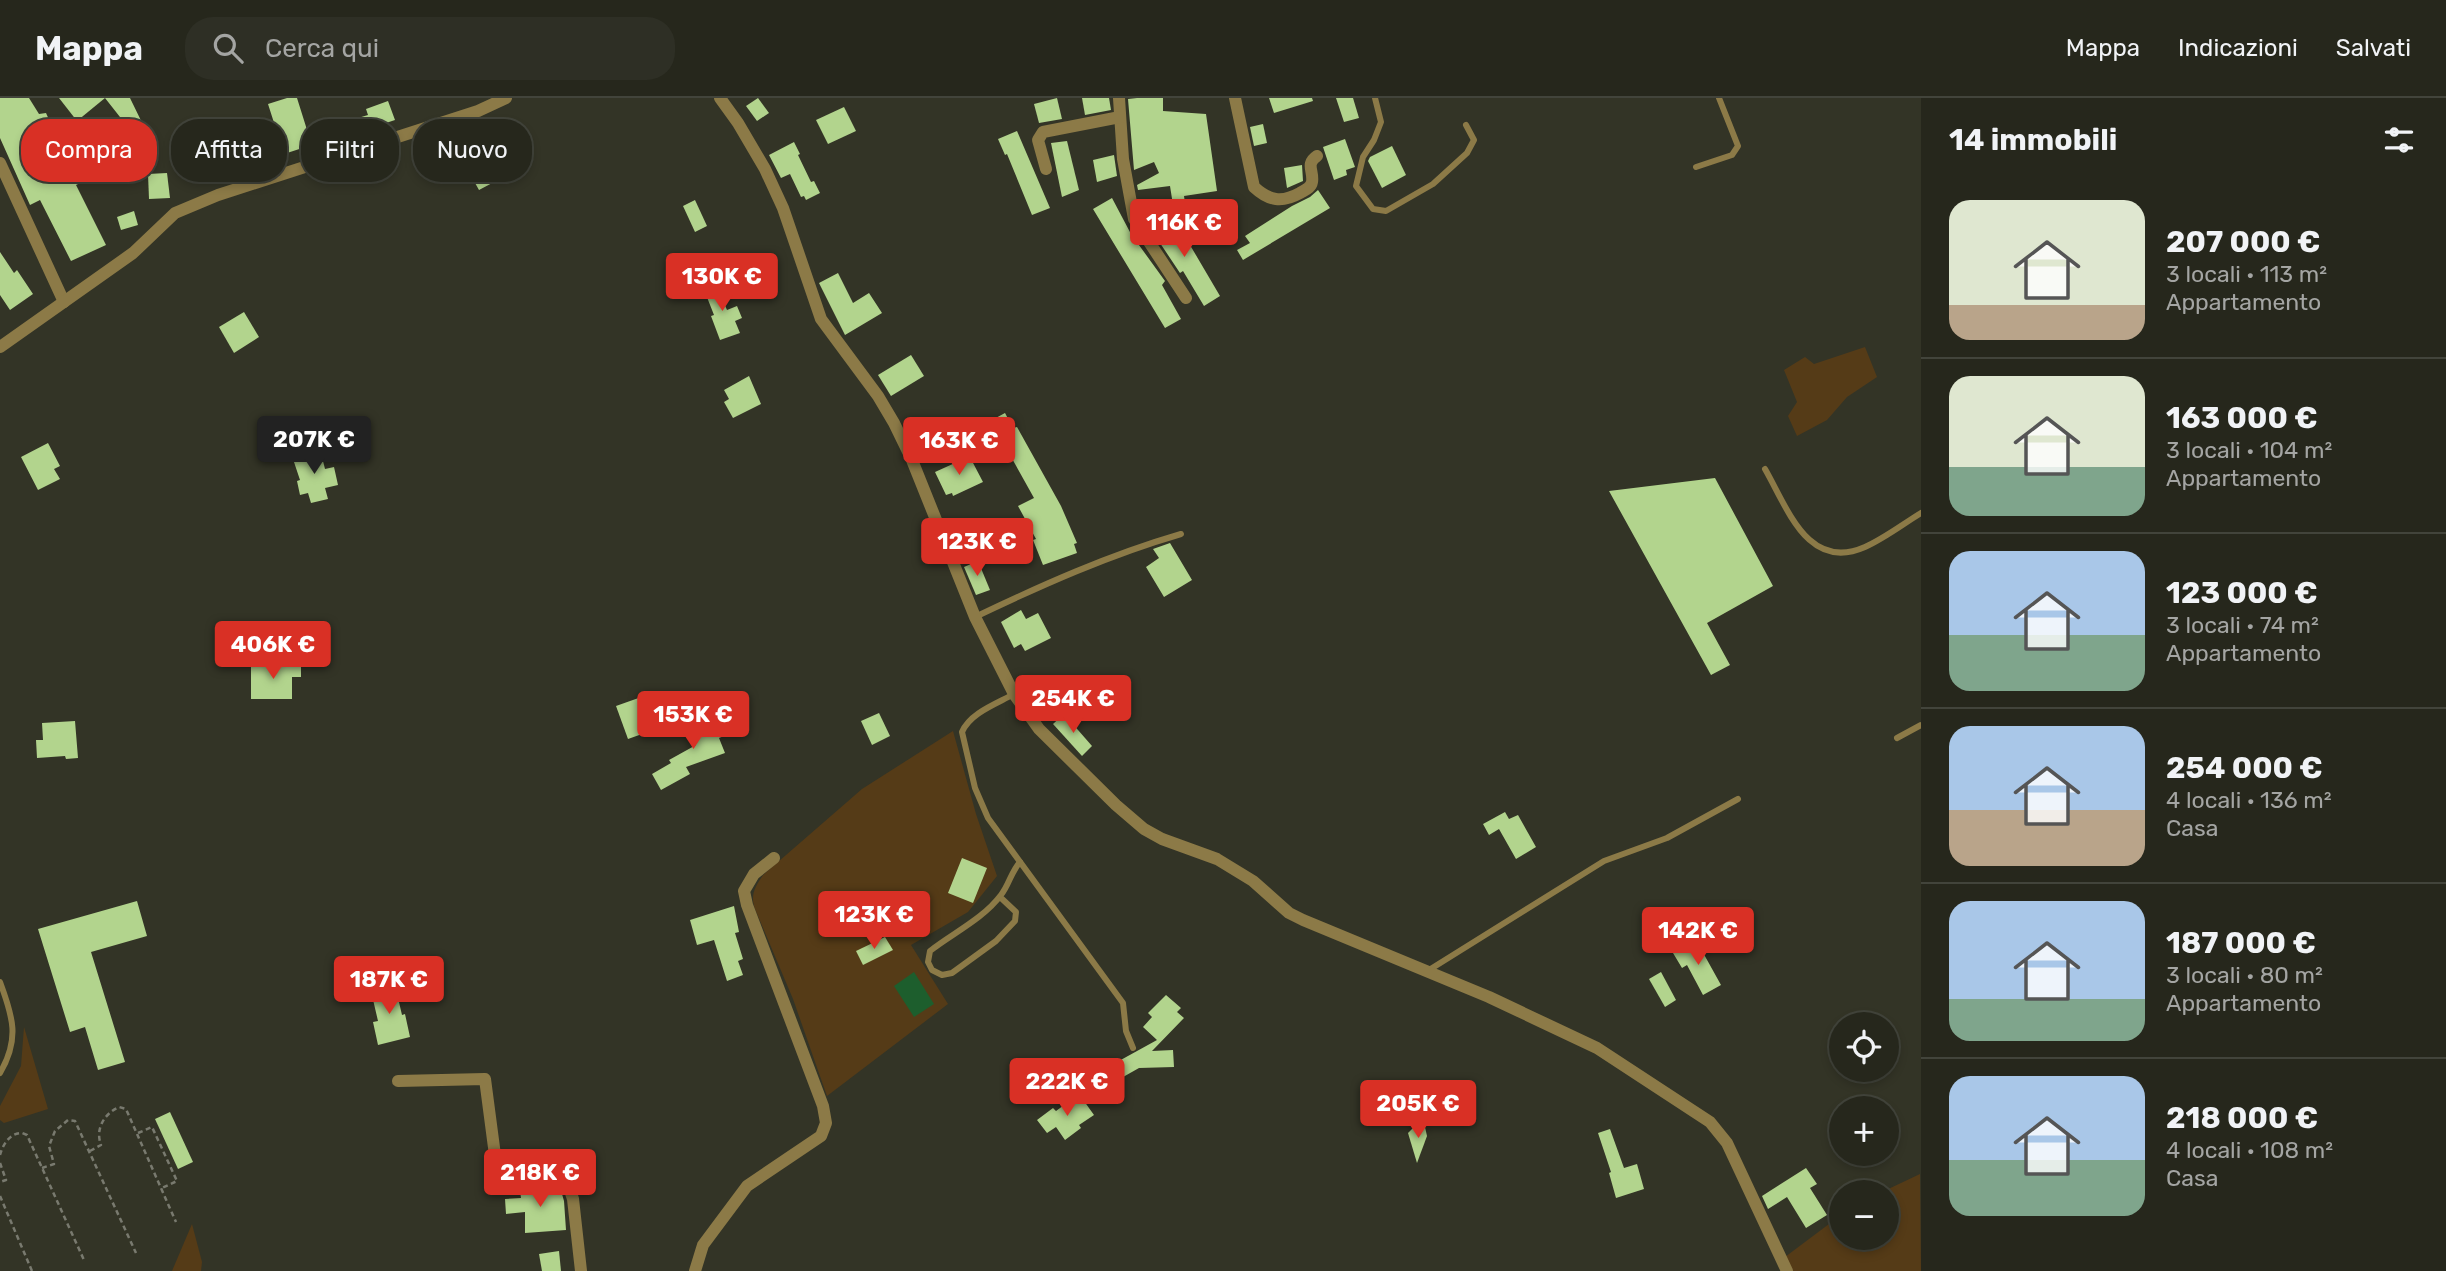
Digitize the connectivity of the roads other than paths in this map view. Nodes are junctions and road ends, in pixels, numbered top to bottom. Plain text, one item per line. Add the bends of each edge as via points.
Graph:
1 (506, 98) edge
2 (720, 98) edge
3 (1119, 98) edge
4 (1235, 98) edge
5 (1375, 98) edge
6 (1719, 98) edge
7 (1120, 117) junction
8 (1466, 125) dead end
9 (1317, 156) dead end
10 (0, 163) edge
11 (1696, 167) dead end
12 (1046, 169) dead end
13 (1186, 298) dead end
14 (64, 302) junction
15 (0, 347) edge
16 (1765, 469) dead end
17 (1921, 513) edge
18 (1181, 534) dead end
19 (975, 617) junction
20 (1014, 694) junction
21 (1921, 725) edge
22 (1897, 738) dead end
23 (1738, 799) dead end
24 (774, 858) dead end
25 (1020, 862) junction
26 (1000, 897) junction
27 (1428, 971) junction
28 (0, 982) edge
29 (1133, 1048) dead end
30 (0, 1073) edge
31 (398, 1081) dead end
32 (581, 1271) edge
33 (695, 1271) edge
34 (1787, 1271) edge

1 - 14 street via 175,213 133,253
2 - 19 street via 783,208 821,319 894,423
3 - 7 street
4 - 9 street via 1254,187 1263,195 1287,200 1310,187 1310,165
5 - 8 lane via 1381,122 1363,157 1356,186 1373,209 1386,211 1442,177 1474,140
6 - 11 lane via 1738,146 1732,155
7 - 12 street via 1043,132 1038,140
7 - 13 street via 1134,219
10 - 14 street
14 - 15 street
16 - 17 lane via 1800,532 1833,554 1864,547
18 - 19 lane via 1086,566
19 - 20 street
20 - 25 lane via 965,723 962,732 975,788 988,818
20 - 27 street via 1039,729 1144,829 1217,859 1253,881 1289,913
21 - 22 lane
23 - 27 lane via 1667,838 1604,861
24 - 33 street via 754,874 744,891 826,1124 821,1136 747,1186 703,1245
25 - 26 lane
25 - 29 lane via 1123,1003
26 - 26 lane via 930,951 932,970 952,973 1015,921 1016,912
27 - 34 street via 1597,1048 1710,1122 1727,1143
28 - 30 lane via 14,1040
31 - 32 street via 485,1079 498,1178 502,1182 566,1178 573,1199

